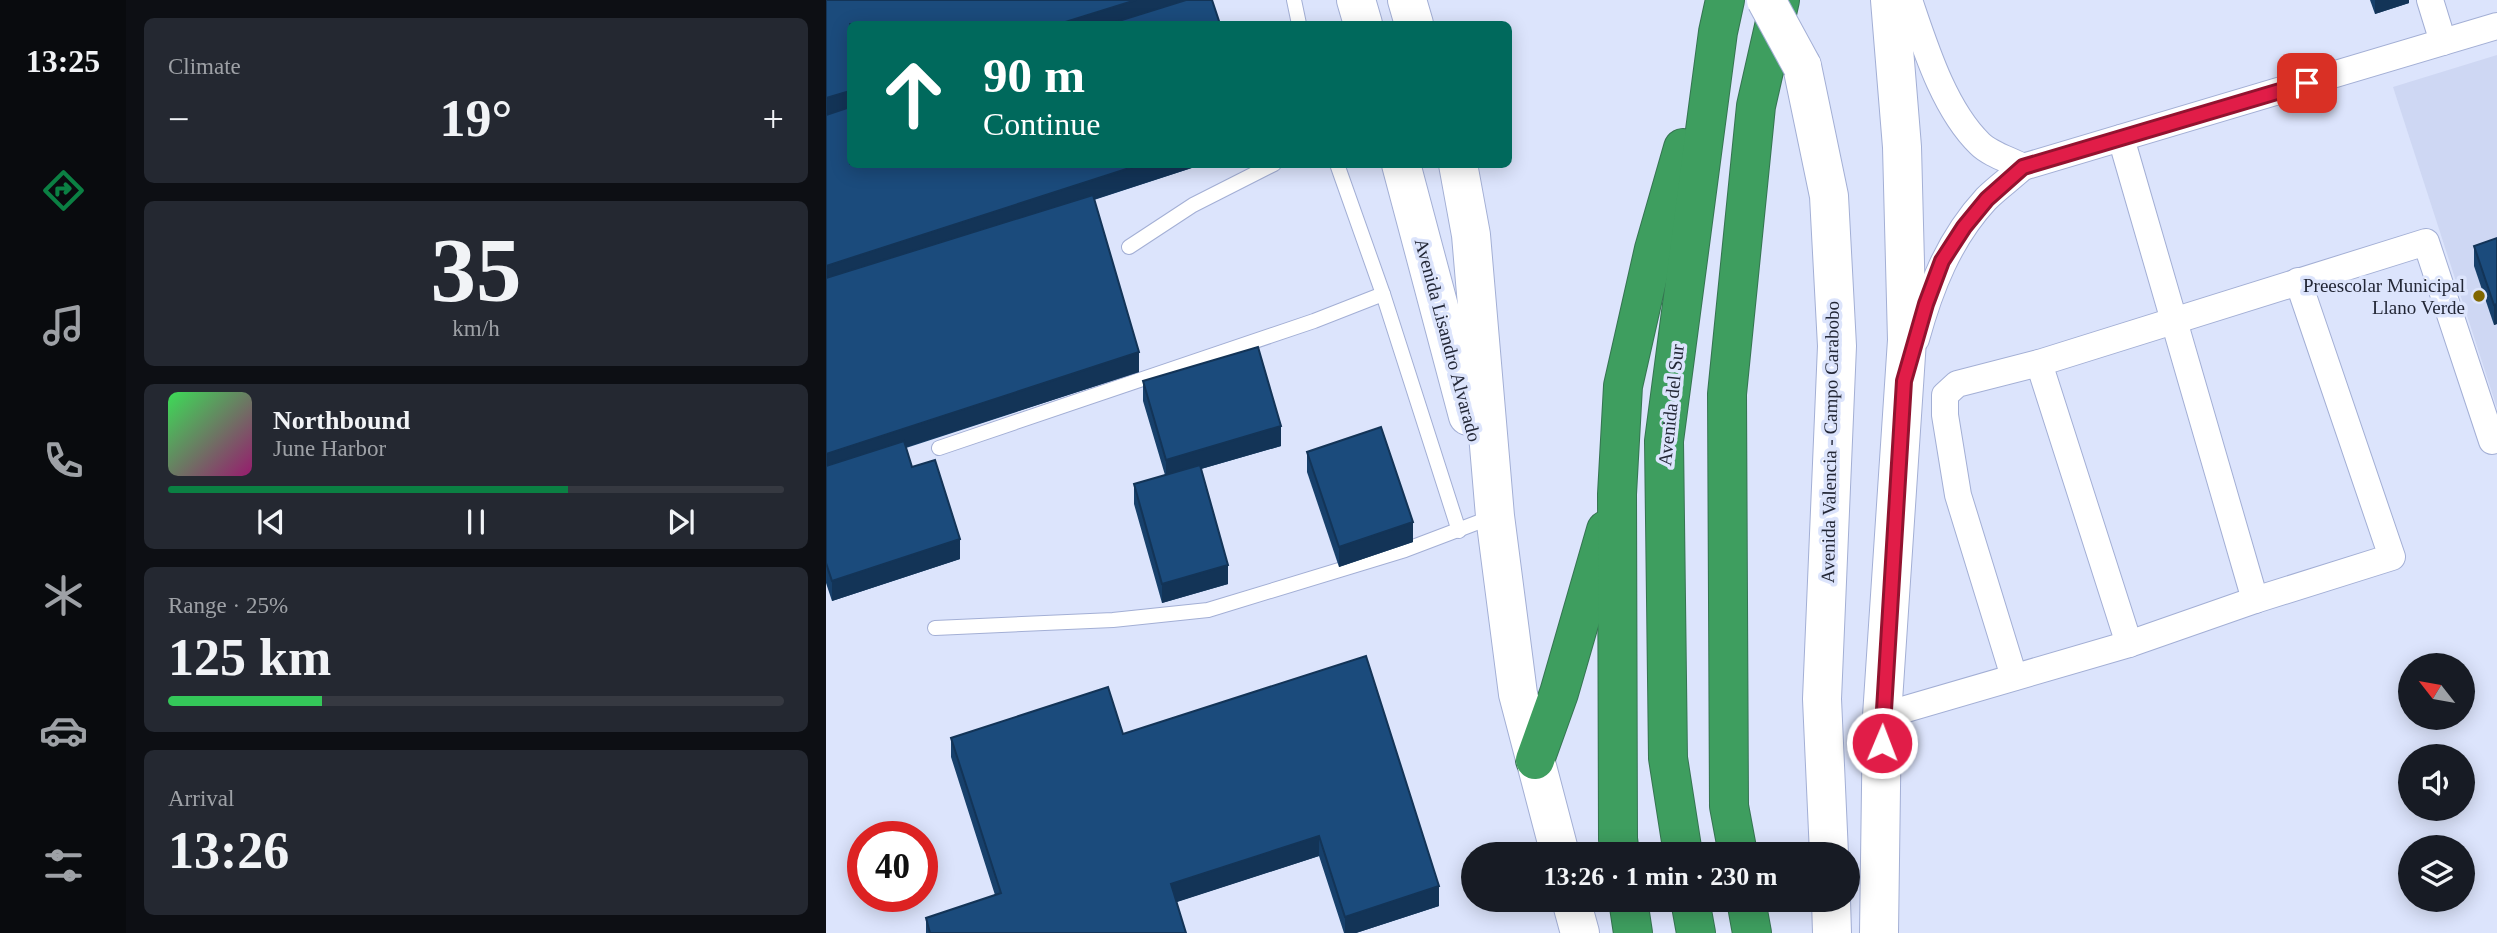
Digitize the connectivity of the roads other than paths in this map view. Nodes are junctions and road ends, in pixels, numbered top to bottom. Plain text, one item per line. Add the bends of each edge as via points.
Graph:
1 (1294, 0) edge
2 (1356, 0) edge
3 (1407, 0) edge
4 (1766, 0) edge
5 (1780, 0) edge
6 (1890, 0) edge
7 (1909, 0) edge
8 (2430, 0) edge
9 (1722, 16) edge
10 (1299, 21) edge
11 (1362, 21) edge
12 (1413, 21) edge
13 (2497, 26) edge
14 (2443, 42) junction
15 (2121, 138) junction
16 (2023, 167) junction
17 (1266, 168) edge
18 (1338, 168) edge
19 (1402, 168) edge
20 (1459, 168) edge
21 (1129, 247) dead end
22 (2298, 281) junction
23 (1384, 294) junction
24 (2175, 320) junction
25 (2039, 363) junction
26 (1904, 381) junction
27 (2491, 440) dead end
28 (939, 448) dead end
29 (1617, 494) junction
30 (1494, 516) junction
31 (1459, 531) junction
32 (2255, 600) junction
33 (936, 628) dead end
34 (2129, 644) junction
35 (2014, 677) junction
36 (1882, 716) junction
37 (1535, 760) junction
38 (1557, 842) edge
39 (1618, 842) edge
40 (1681, 842) edge
41 (1736, 842) edge
42 (1828, 842) edge
43 (1574, 912) edge
44 (1630, 912) edge
45 (1692, 912) edge
46 (1748, 912) edge
47 (1831, 912) edge
48 (1580, 933) edge
49 (1633, 933) edge
50 (1696, 933) edge
51 (1752, 933) edge
52 (1832, 933) edge
53 (1879, 933) edge

1 - 10 lane
2 - 11 street
3 - 12 street
4 - 42 street, Avenida Valencia - Campo Carabobo, bridge via 1802,66 1829,196 1837,346 1822,699
5 - 41 highway via 1756,106 1727,394 1729,806
6 - 26 street via 1902,147
7 - 16 street via 1927,54 1955,112 1981,146
8 - 14 street
9 - 29 highway via 1654,249 1623,386
9 - 40 highway, Avenida del Sur via 1664,441 1668,758
13 - 14 street
14 - 15 street
15 - 16 street
15 - 24 street
16 - 26 street via 1987,199 1942,261
17 - 21 lane via 1193,205
18 - 23 lane
19 - 30 street, Avenida Lisandro Alvarado
20 - 30 street via 1471,235
22 - 24 street
22 - 27 street via 2426,242
22 - 32 street via 2392,557
23 - 28 lane
23 - 31 lane
24 - 25 street
24 - 32 street
25 - 34 street
25 - 35 street via 1957,384 1945,395 1958,495
26 - 36 street
29 - 37 highway
29 - 39 highway
30 - 31 lane
30 - 37 street via 1518,694
31 - 33 lane via 1208,610 1112,620
32 - 34 street
34 - 35 street
35 - 36 street
36 - 53 street
37 - 38 street
43 - 48 street
44 - 49 highway
45 - 50 highway
46 - 51 highway
47 - 52 street

